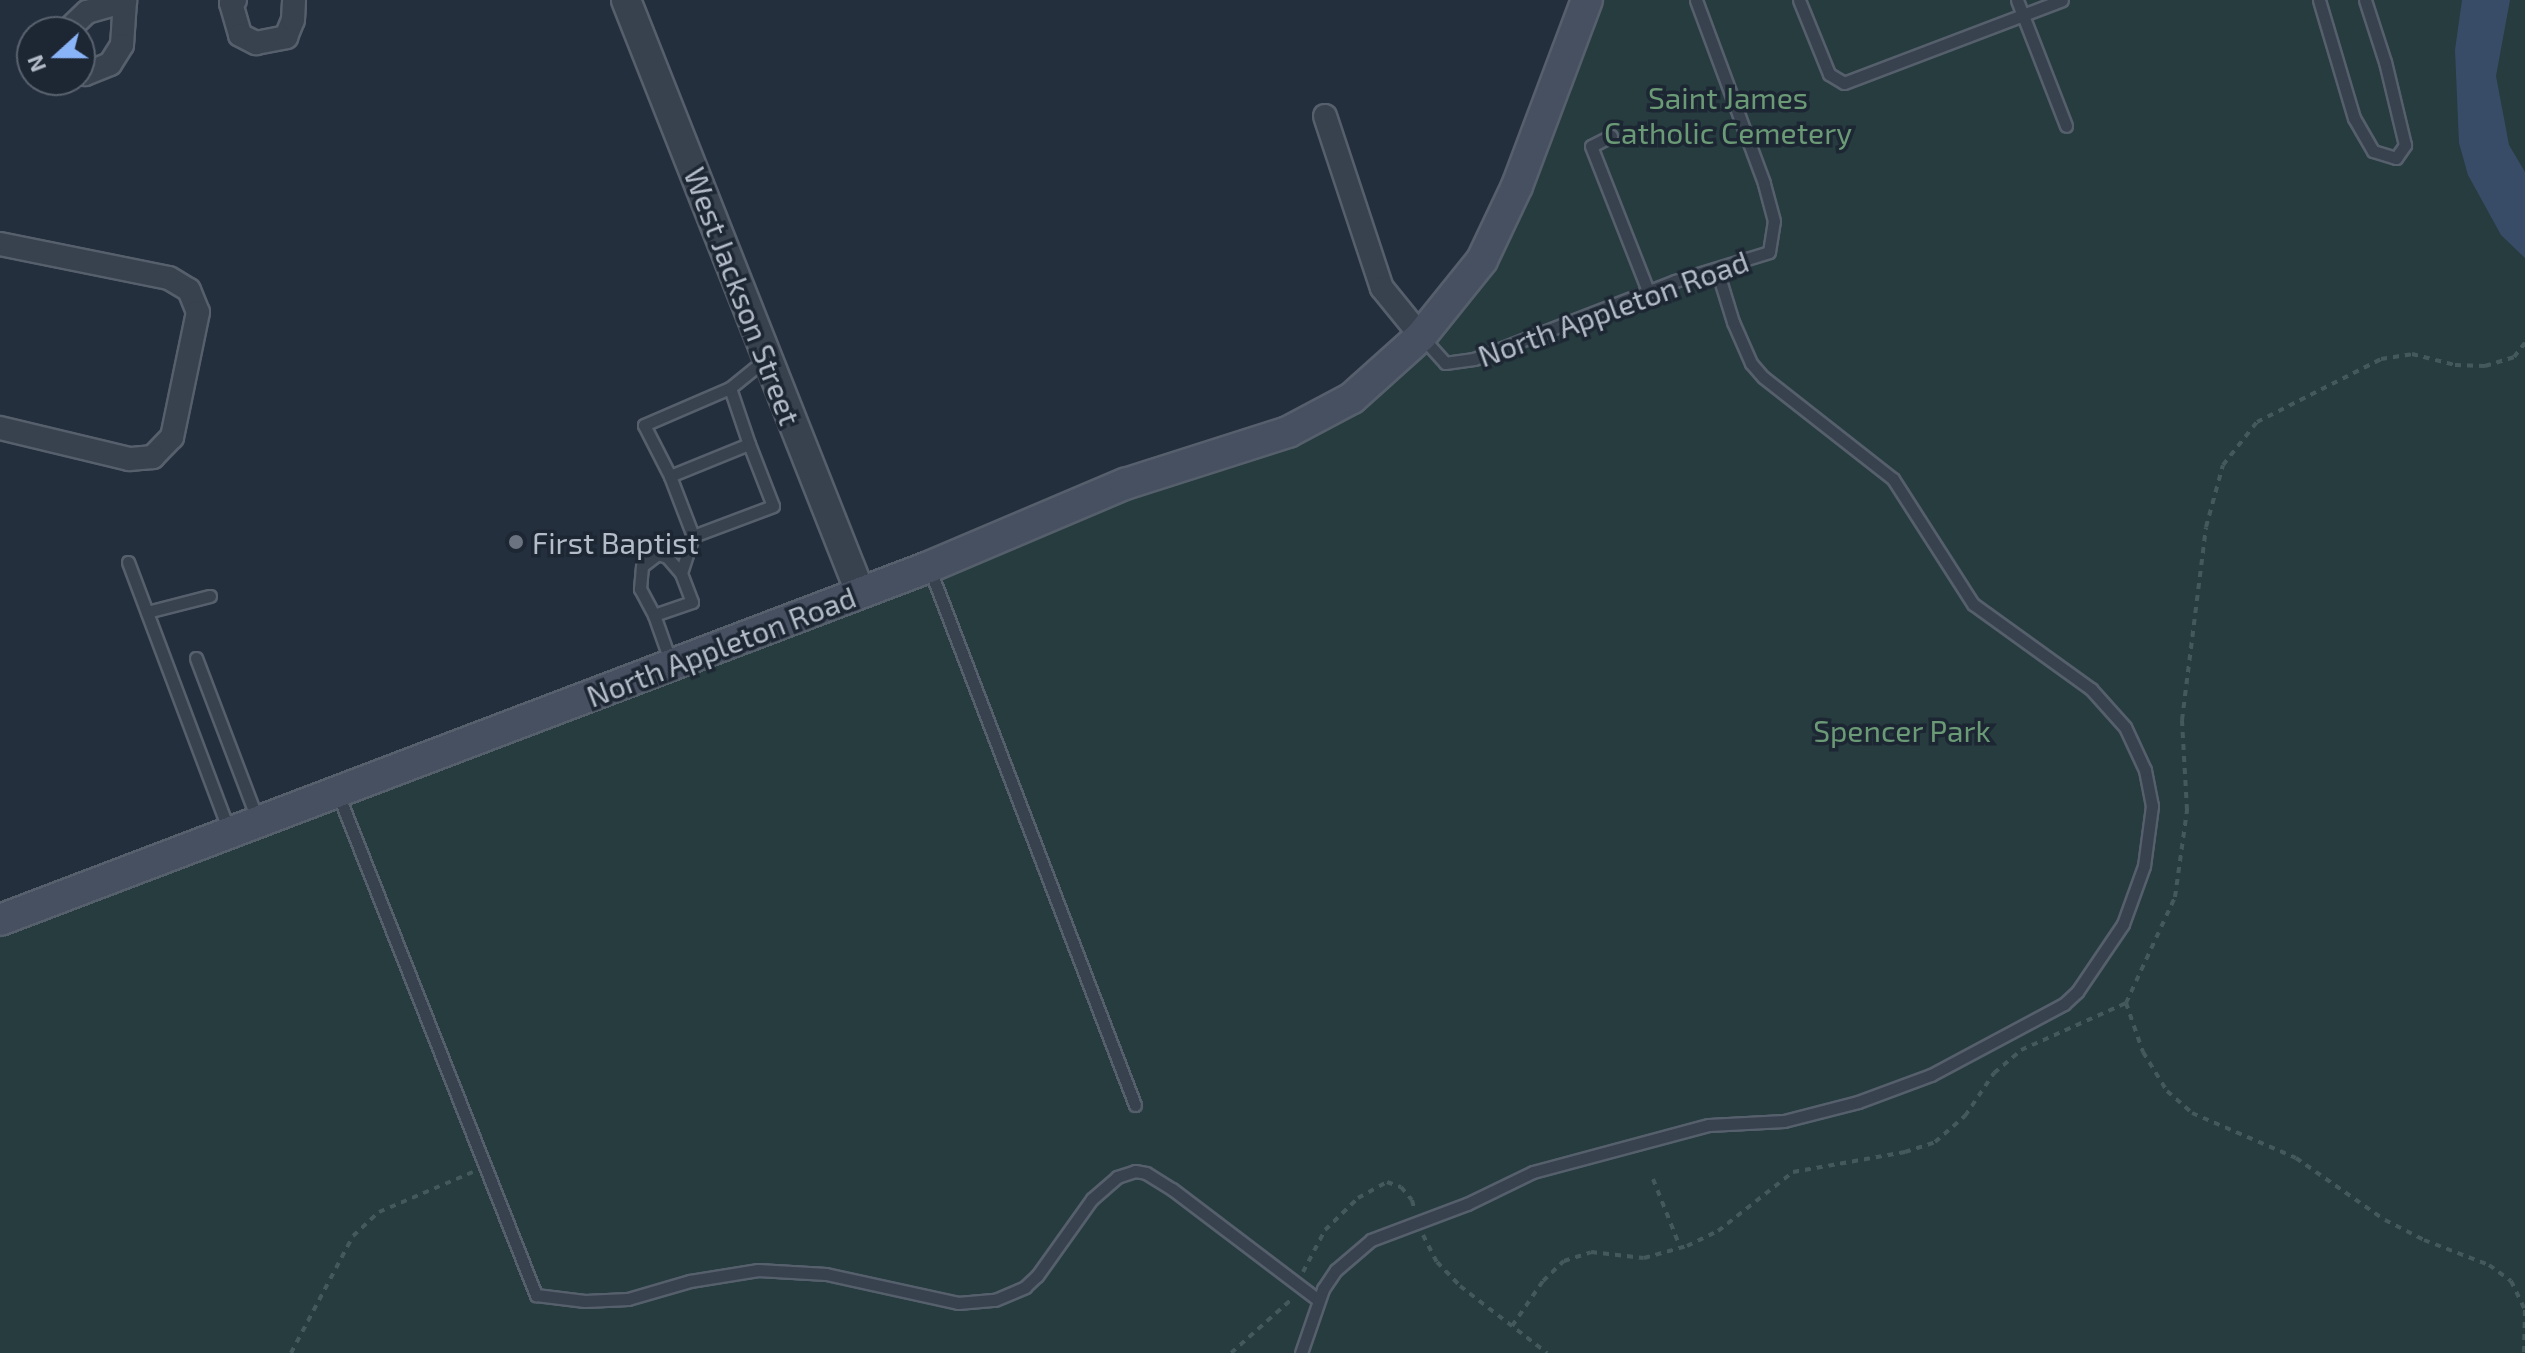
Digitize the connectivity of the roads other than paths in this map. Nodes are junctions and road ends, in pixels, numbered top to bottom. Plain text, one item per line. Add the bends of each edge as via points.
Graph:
1 (126, 0) edge
2 (294, 0) edge
3 (626, 0) edge
4 (1587, 0) edge
5 (1696, 0) edge
6 (1799, 0) edge
7 (2017, 0) edge
8 (2062, 0) edge
9 (2319, 0) edge
10 (2365, 0) edge
11 (232, 1) edge
12 (2023, 14) junction
13 (83, 16) edge
14 (96, 70) edge
15 (1325, 116) dead end
16 (2066, 126) dead end
17 (1611, 136) dead end
18 (0, 244) edge
19 (1717, 270) junction
20 (1648, 291) junction
21 (1421, 336) junction
22 (768, 358) junction
23 (730, 388) junction
24 (0, 428) edge
25 (749, 444) junction
26 (670, 476) junction
27 (693, 536) junction
28 (128, 562) dead end
29 (929, 567) junction
30 (681, 573) junction
31 (860, 592) junction
32 (210, 596) dead end
33 (147, 612) junction
34 (654, 615) junction
35 (196, 658) dead end
36 (671, 665) junction
37 (338, 794) junction
38 (259, 824) junction
39 (230, 834) junction
40 (0, 920) edge
41 (1135, 1105) dead end
42 (1318, 1300) junction
43 (1301, 1353) edge

1 - 13 street
1 - 14 street via 122,45 110,64
2 - 11 street via 286,37 256,43 240,35
3 - 22 street, West Jackson Street
4 - 21 main road, North Appleton Road via 1517,186 1482,260
5 - 19 lane, North Appleton Road via 1774,221 1769,252
6 - 12 lane via 1829,74 1844,83
7 - 12 lane
8 - 12 lane
9 - 10 lane via 2354,118 2373,151 2396,158 2405,145
12 - 16 lane
15 - 21 street via 1382,288
17 - 20 lane via 1591,146
18 - 24 street via 169,278 189,290 198,312 172,437 153,457 129,459
19 - 20 lane, North Appleton Road
19 - 42 lane via 1733,322 1763,377 1893,479 1973,604 2091,689 2125,727 2145,770 2152,806 2144,866 2123,924 2064,1004 1931,1075 1784,1121 1709,1125 1533,1172 1371,1240 1336,1270
20 - 21 lane, North Appleton Road via 1474,359 1445,363
21 - 29 main road, North Appleton Road via 1352,398 1288,432 1139,479
22 - 23 lane
22 - 31 street, West Jackson Street
23 - 25 lane
23 - 26 lane via 644,425
25 - 26 lane
25 - 27 lane via 773,506
26 - 27 lane
27 - 30 lane
28 - 33 lane
29 - 31 main road, North Appleton Road
29 - 41 lane
30 - 34 lane via 692,602
30 - 34 lane via 658,554 642,566 640,589
31 - 36 main road, North Appleton Road
32 - 33 lane
33 - 39 lane
34 - 36 lane
35 - 38 lane
36 - 37 main road, North Appleton Road
37 - 38 main road, North Appleton Road
37 - 42 lane via 536,1295 628,1299 690,1281 758,1270 826,1274 958,1303 995,1300 1037,1276 1103,1188 1135,1171 1172,1189
38 - 39 main road, North Appleton Road
39 - 40 main road, North Appleton Road
42 - 43 lane

